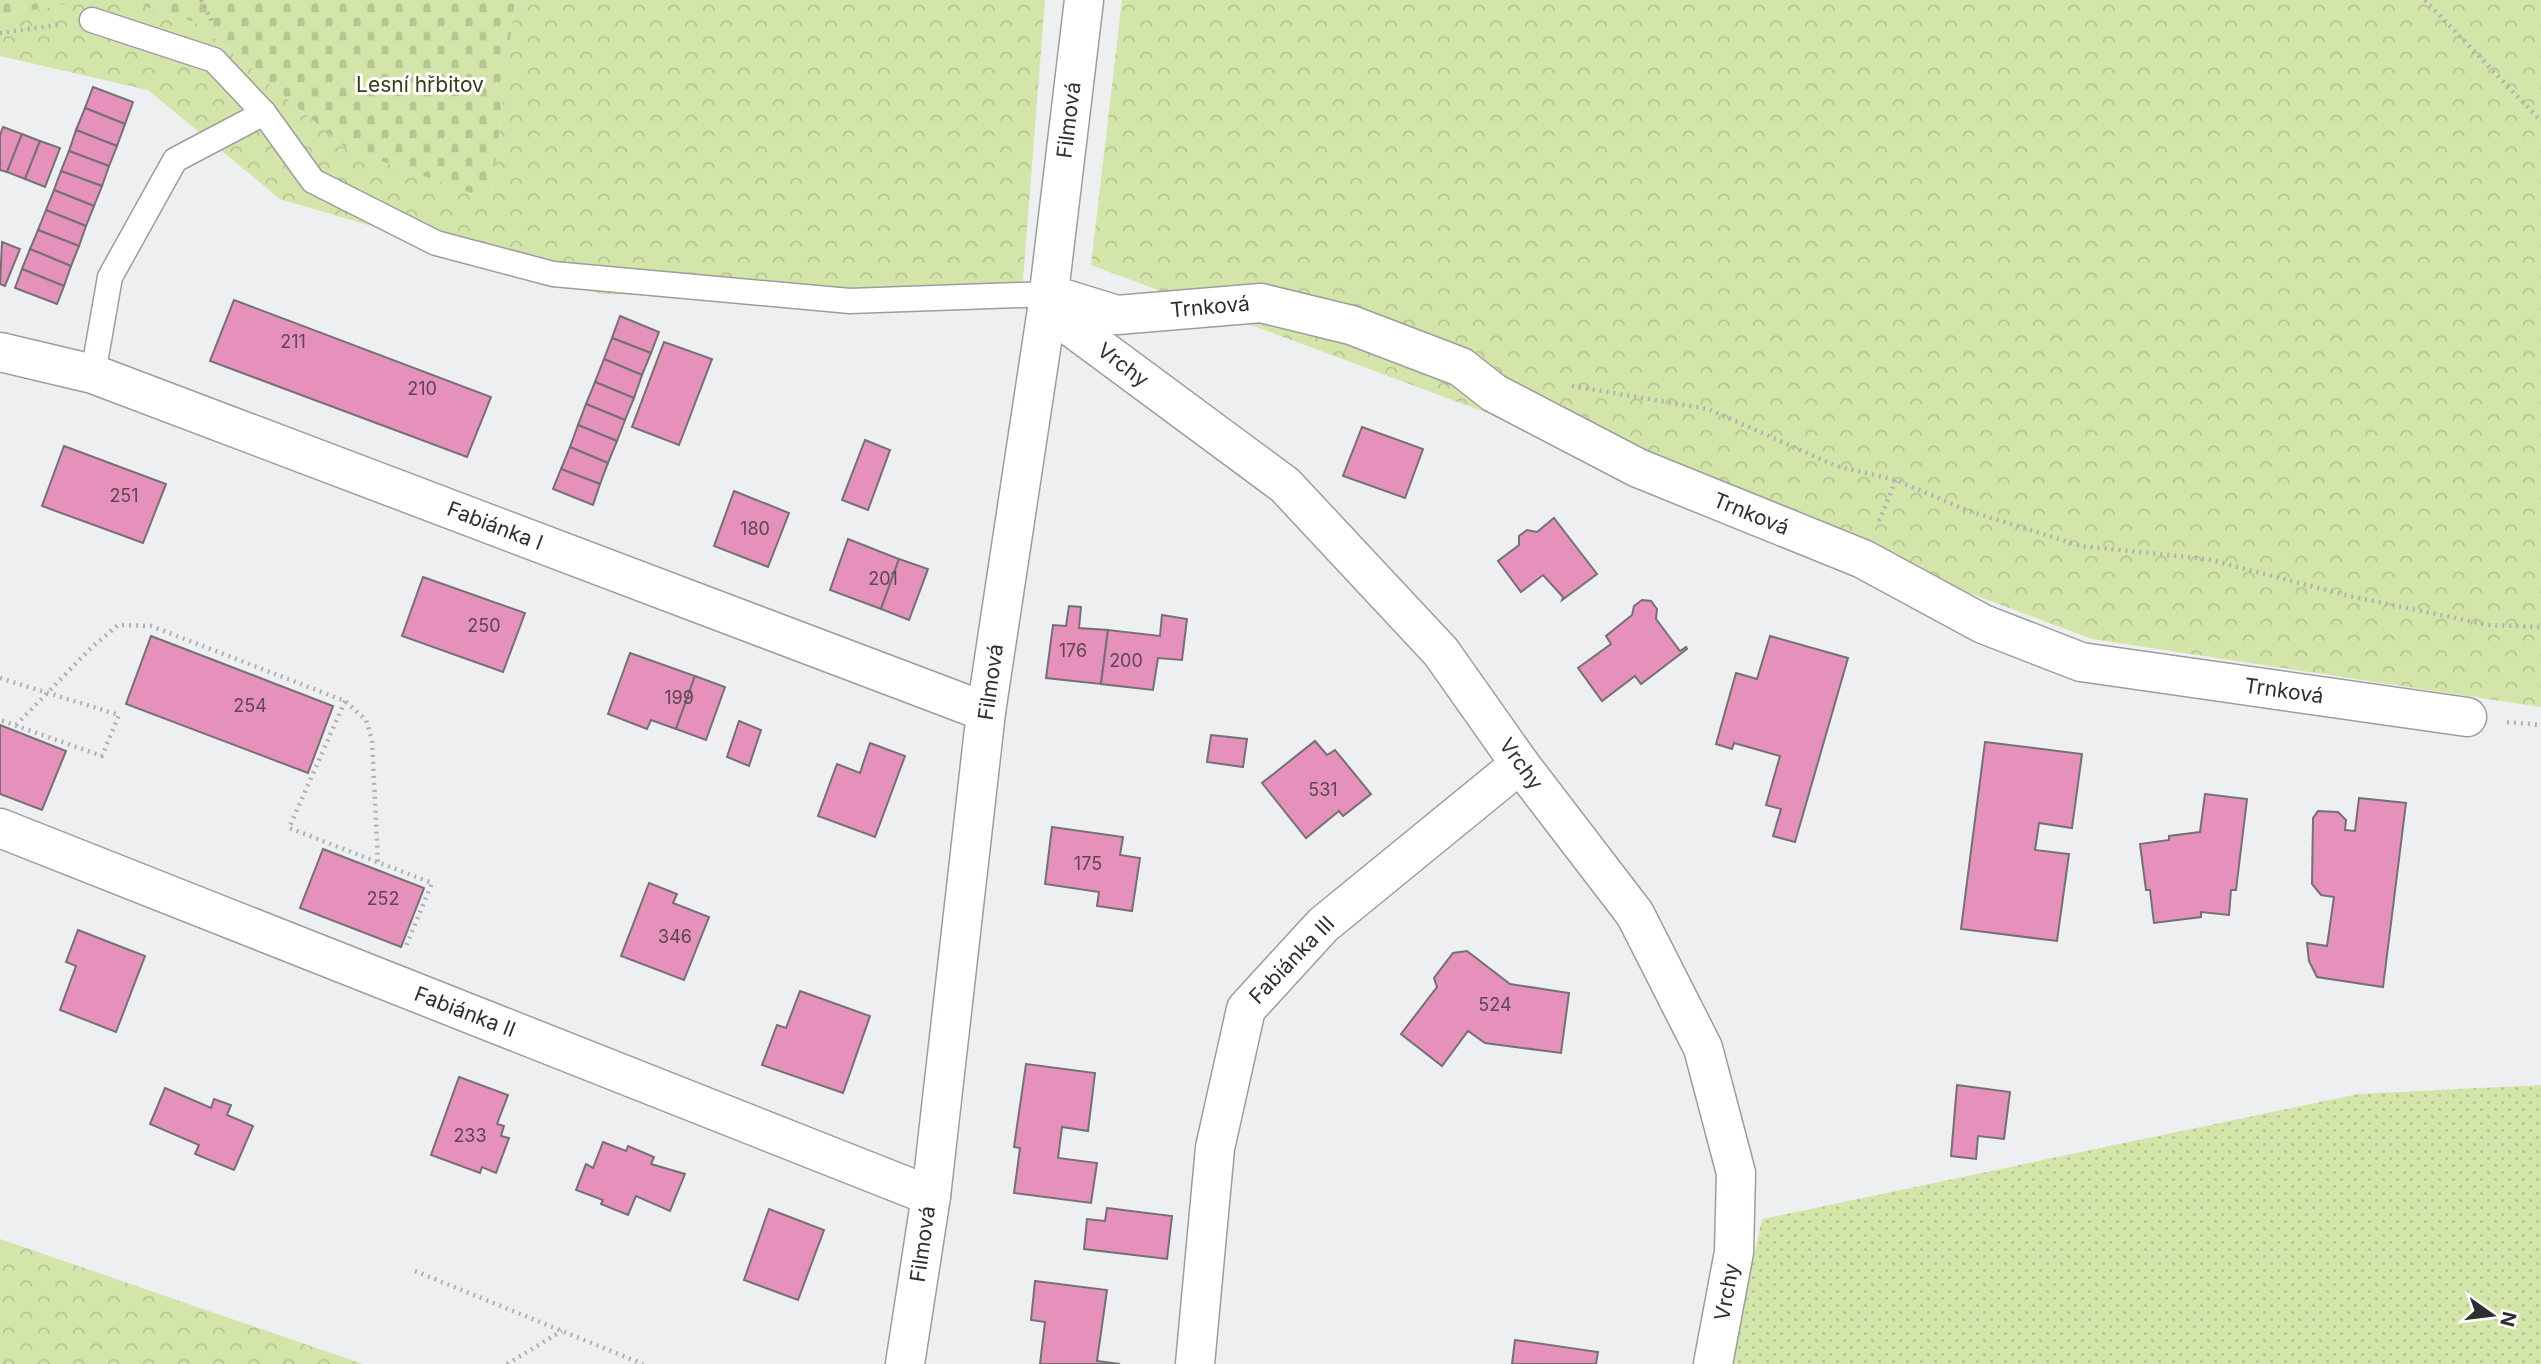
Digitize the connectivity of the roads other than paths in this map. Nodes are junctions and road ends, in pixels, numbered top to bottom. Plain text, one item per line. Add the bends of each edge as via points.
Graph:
1 (1084, 0) edge
2 (92, 20) road end
3 (264, 113) junction
4 (1048, 301) junction
5 (0, 352) edge
6 (93, 374) junction
7 (986, 712) junction
8 (2467, 718) dead end
9 (1520, 764) junction
10 (0, 828) edge
11 (930, 1196) junction
12 (905, 1364) edge
13 (1195, 1364) edge
14 (1713, 1364) edge

1 - 4 street, Filmová
2 - 3 lane via 214,60
3 - 4 lane via 313,181 436,243 553,274 850,301
3 - 6 lane via 175,160 110,277
4 - 7 street, Filmová
4 - 8 street, Trnková via 1117,315 1261,303 1351,325 1461,367 1494,393 1638,468 1863,559 1983,624 2081,662
4 - 9 street, Vrchy via 1285,485 1441,652
5 - 6 street, Fabiánka I
6 - 7 street, Fabiánka I
7 - 11 street, Filmová
9 - 13 street, Fabiánka III via 1322,925 1246,1009 1215,1149
9 - 14 street, Vrchy via 1636,914 1703,1048 1736,1173 1734,1252
10 - 11 street, Fabiánka II
11 - 12 street, Filmová

